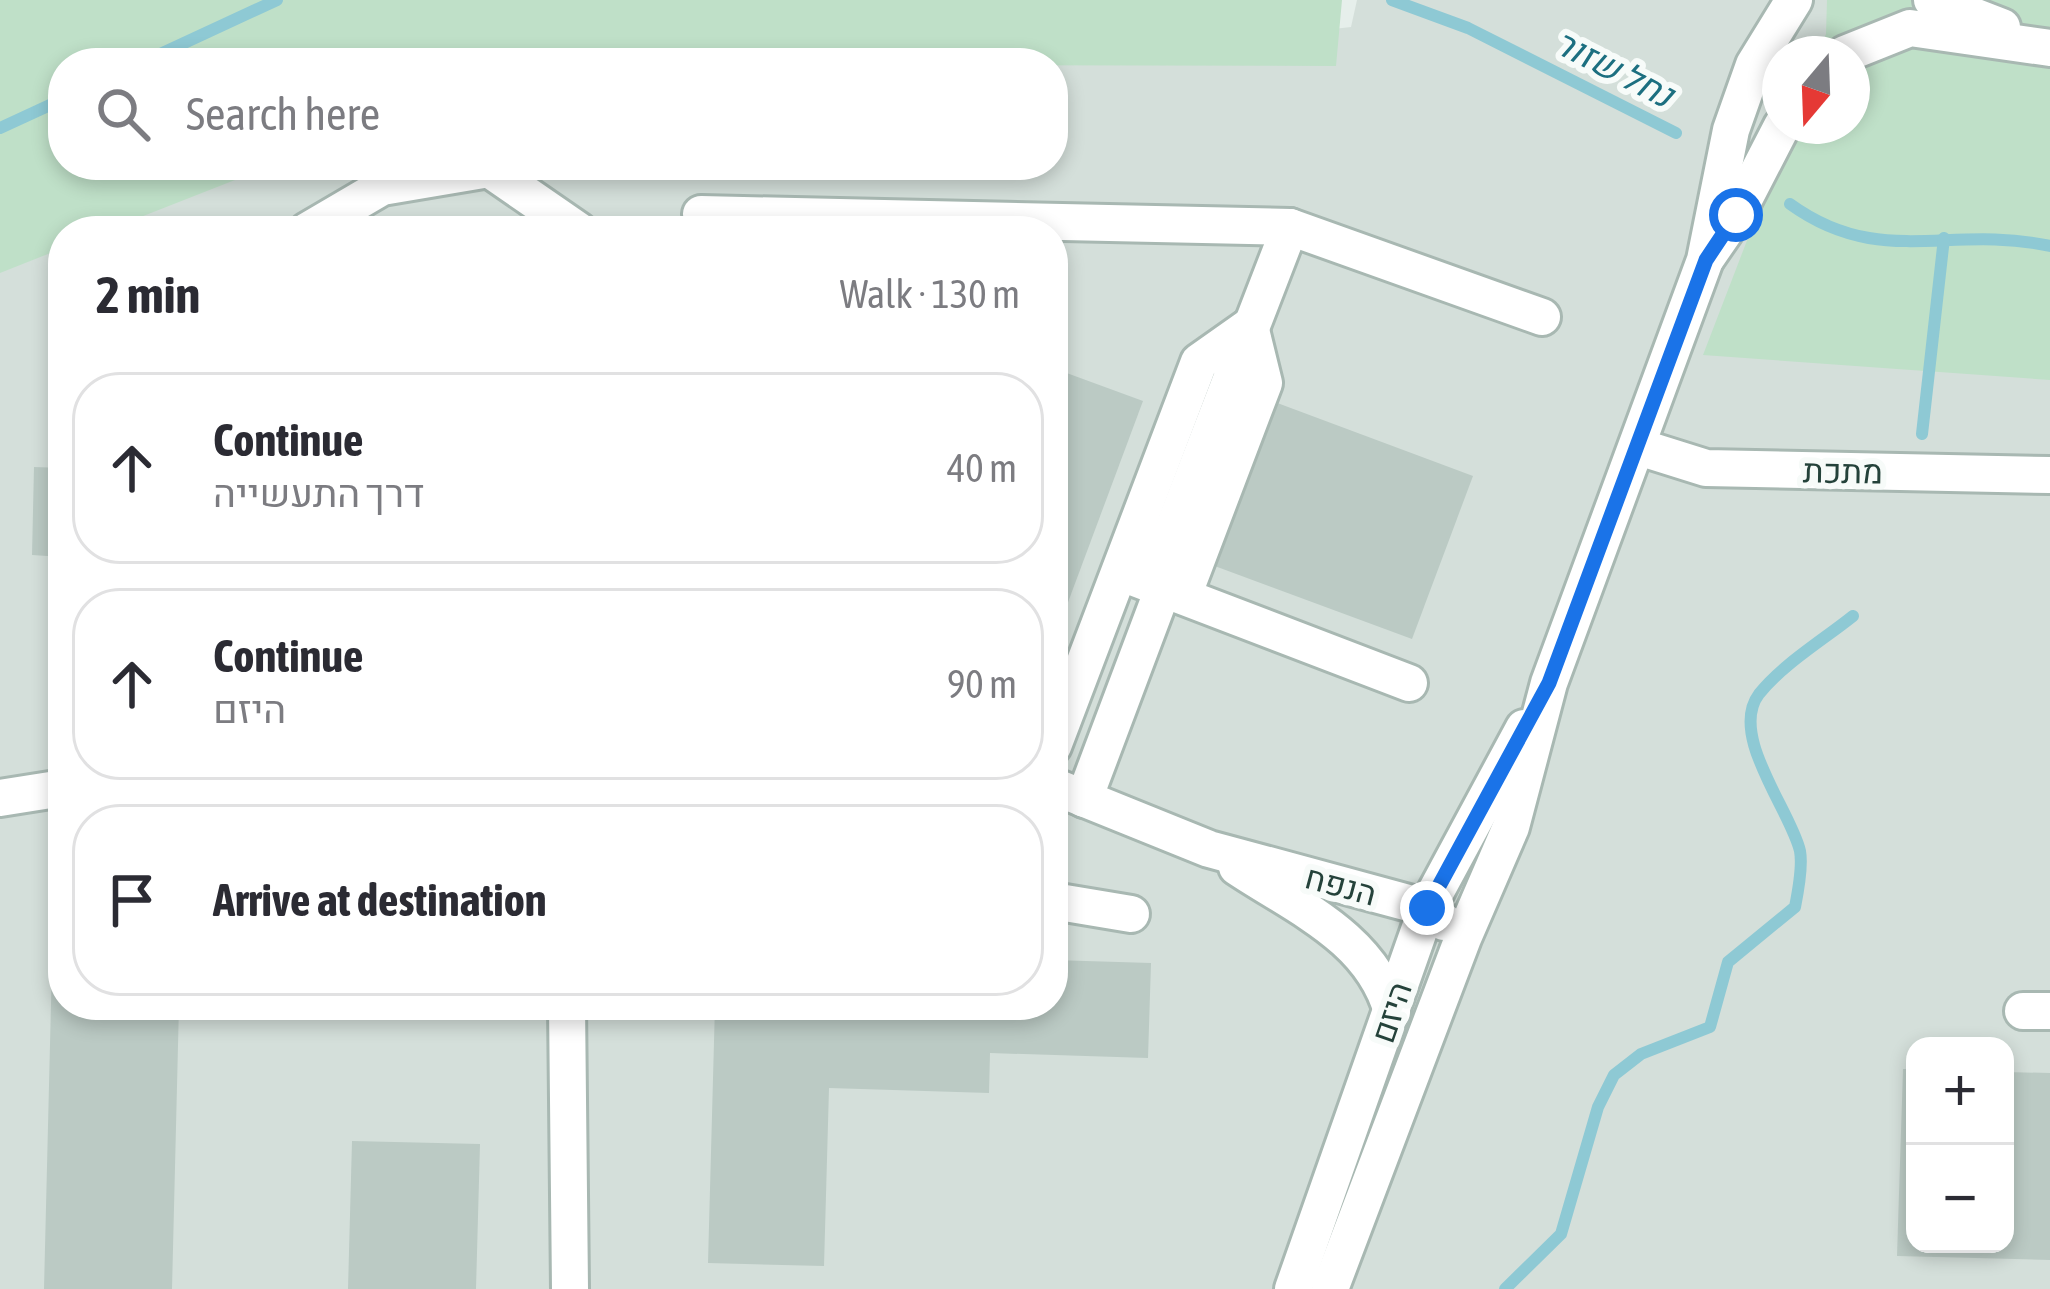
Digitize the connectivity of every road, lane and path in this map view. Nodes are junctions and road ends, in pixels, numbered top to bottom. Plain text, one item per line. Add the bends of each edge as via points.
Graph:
1 (1794, 0) edge
2 (1932, 0) edge
3 (1870, 44) edge
4 (2050, 47) edge
5 (1773, 144) edge
6 (424, 180) edge
7 (505, 180) edge
8 (701, 214) dead end
9 (333, 216) edge
10 (557, 216) edge
11 (792, 216) edge
12 (1068, 222) edge
13 (1290, 227) junction
14 (1706, 260) junction
15 (1542, 317) dead end
16 (1250, 326) junction
17 (1639, 447) junction
18 (2050, 475) edge
19 (1154, 585) junction
20 (1409, 683) dead end
21 (1549, 683) junction
22 (1068, 722) edge
23 (48, 790) edge
24 (1069, 792) edge
25 (0, 798) edge
26 (1209, 849) junction
27 (1068, 904) edge
28 (1427, 908) junction
29 (1131, 914) dead end
30 (1463, 938) junction
31 (1392, 1012) junction
32 (567, 1020) edge
33 (570, 1289) edge
34 (1293, 1289) edge
35 (1330, 1289) edge

1 - 14 street via 1754,65 1731,130
2 - 4 street
3 - 4 street via 1910,28
5 - 14 street
6 - 9 street via 382,187
7 - 10 street
8 - 11 street
12 - 13 street
13 - 15 street
13 - 16 street
14 - 17 street, היזם
16 - 19 street via 1264,382
16 - 19 street via 1199,362
17 - 18 street, מתכת via 1706,468
17 - 21 street, היזם
19 - 20 street
19 - 22 street
19 - 24 street
21 - 28 street, היזם
21 - 30 street, היזם via 1511,826
23 - 25 street
24 - 26 street, הנפח
26 - 28 street, הנפח
26 - 31 street, הנפח via 1355,945
27 - 29 street
28 - 30 street, הנפח
28 - 31 street, היזם
30 - 35 street, היזם
31 - 34 street, היזם
32 - 33 street

